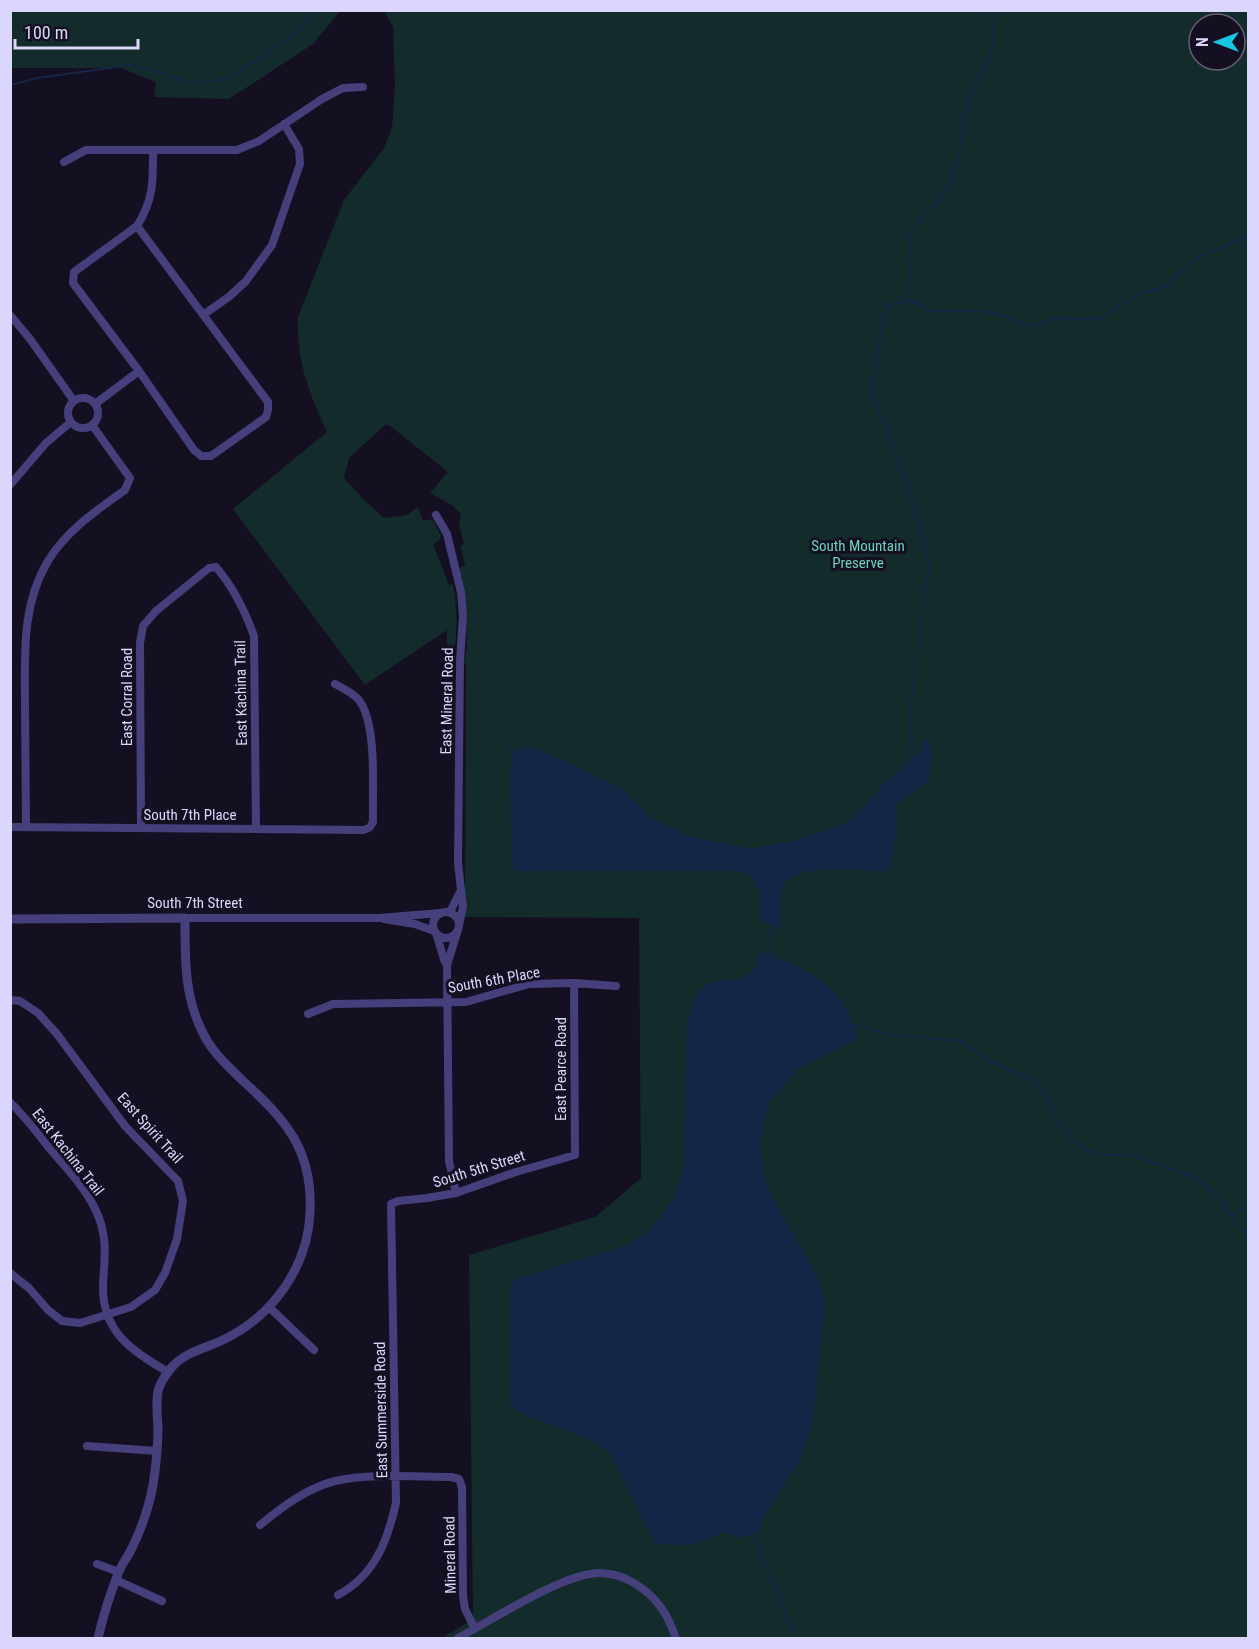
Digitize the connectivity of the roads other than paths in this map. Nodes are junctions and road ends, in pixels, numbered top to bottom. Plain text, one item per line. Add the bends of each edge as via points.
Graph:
1 (363, 87) dead end
2 (284, 124) junction
3 (153, 150) junction
4 (64, 162) dead end
5 (137, 226) junction
6 (10, 315) edge
7 (203, 315) junction
8 (139, 371) junction
9 (74, 401) junction
10 (95, 404) junction
11 (71, 422) junction
12 (92, 425) junction
13 (10, 485) edge
14 (436, 515) dead end
15 (216, 567) joint
16 (335, 684) dead end
17 (26, 826) junction
18 (10, 827) edge
19 (141, 828) junction
20 (256, 828) junction
21 (460, 892) junction
22 (440, 912) junction
23 (450, 912) junction
24 (185, 918) junction
25 (380, 918) junction
26 (10, 919) edge
27 (458, 929) junction
28 (435, 933) junction
29 (447, 965) junction
30 (574, 983) junction
31 (616, 986) dead end
32 (10, 1000) edge
33 (447, 1003) junction
34 (308, 1014) dead end
35 (10, 1102) edge
36 (575, 1155) joint
37 (456, 1193) junction
38 (391, 1204) joint
39 (10, 1273) edge
40 (269, 1307) junction
41 (107, 1314) junction
42 (314, 1350) dead end
43 (168, 1372) junction
44 (87, 1446) dead end
45 (157, 1451) junction
46 (396, 1477) junction
47 (260, 1525) dead end
48 (98, 1564) dead end
49 (117, 1576) junction
50 (338, 1595) dead end
51 (162, 1601) dead end
52 (475, 1629) junction
53 (98, 1638) edge
54 (458, 1638) edge
55 (676, 1638) edge

1 - 2 street via 343,88
2 - 3 street via 237,150
2 - 7 street via 299,149 300,164 272,245 246,281
3 - 4 street via 86,150
3 - 5 street via 148,207
5 - 7 street
5 - 8 street via 72,277
6 - 9 street
7 - 8 street via 268,402 266,417 211,456 201,456
8 - 10 street
9 - 10 street via 83,398
9 - 11 street via 69,408
10 - 12 street via 97,417
11 - 12 street via 83,428
11 - 13 street via 46,443
12 - 17 street via 130,478 125,490 69,535 48,560 34,590 25,632
14 - 21 street, East Mineral Road via 447,534 463,616
15 - 19 street, East Corral Road via 209,568 156,611 144,626 140,643
15 - 20 street, East Kachina Trail via 243,607 254,636
16 - 20 street, South 7th Place via 358,699 370,724 373,822 364,830
17 - 18 street, South 7th Place
17 - 19 street, South 7th Place
19 - 20 street, South 7th Place
21 - 23 street
21 - 27 street, East Mineral Road via 463,907
22 - 23 street, South 7th Street
22 - 25 street, South 7th Street
22 - 28 street via 433,921
23 - 27 street via 457,917
24 - 25 street, South 7th Street
24 - 26 street, South 7th Street
24 - 40 street via 186,980 198,1023 216,1053 283,1119 306,1170 310,1212 307,1238 287,1286
25 - 28 street, South 7th Street via 415,924
27 - 28 street, South 7th Street via 447,938
27 - 29 street, East Mineral Road
28 - 29 street, East Mineral Road
29 - 33 street, East Mineral Road
30 - 31 street, South 6th Place
30 - 33 street, South 6th Place via 529,984 466,1002
30 - 36 street, East Pearce Road
32 - 41 street, East Spirit Trail via 20,1001 38,1013 125,1126 178,1181 183,1201 177,1239 165,1274 156,1290 132,1307
33 - 34 street, South 6th Place via 333,1004
33 - 37 street, East Mineral Road via 449,1161
35 - 41 street, East Kachina Trail via 93,1204 105,1242 103,1287
36 - 37 street, South 5th Street
37 - 38 street, South 5th Street
38 - 46 street, East Summerside Road
39 - 41 street, East Spirit Trail via 62,1321 80,1323
40 - 42 street
40 - 43 street via 236,1333 188,1353
41 - 43 street, East Kachina Trail via 121,1339 138,1355
43 - 45 street via 159,1389
44 - 45 street
45 - 49 street via 145,1514
46 - 47 street via 353,1478 320,1486
46 - 50 street, East Summerside Road via 396,1503 378,1558 353,1587
46 - 52 street, Mineral Road via 459,1479 463,1596
48 - 49 street
49 - 51 street
49 - 53 street
52 - 54 street
52 - 55 street via 554,1586 602,1573 630,1581 651,1596 664,1611

